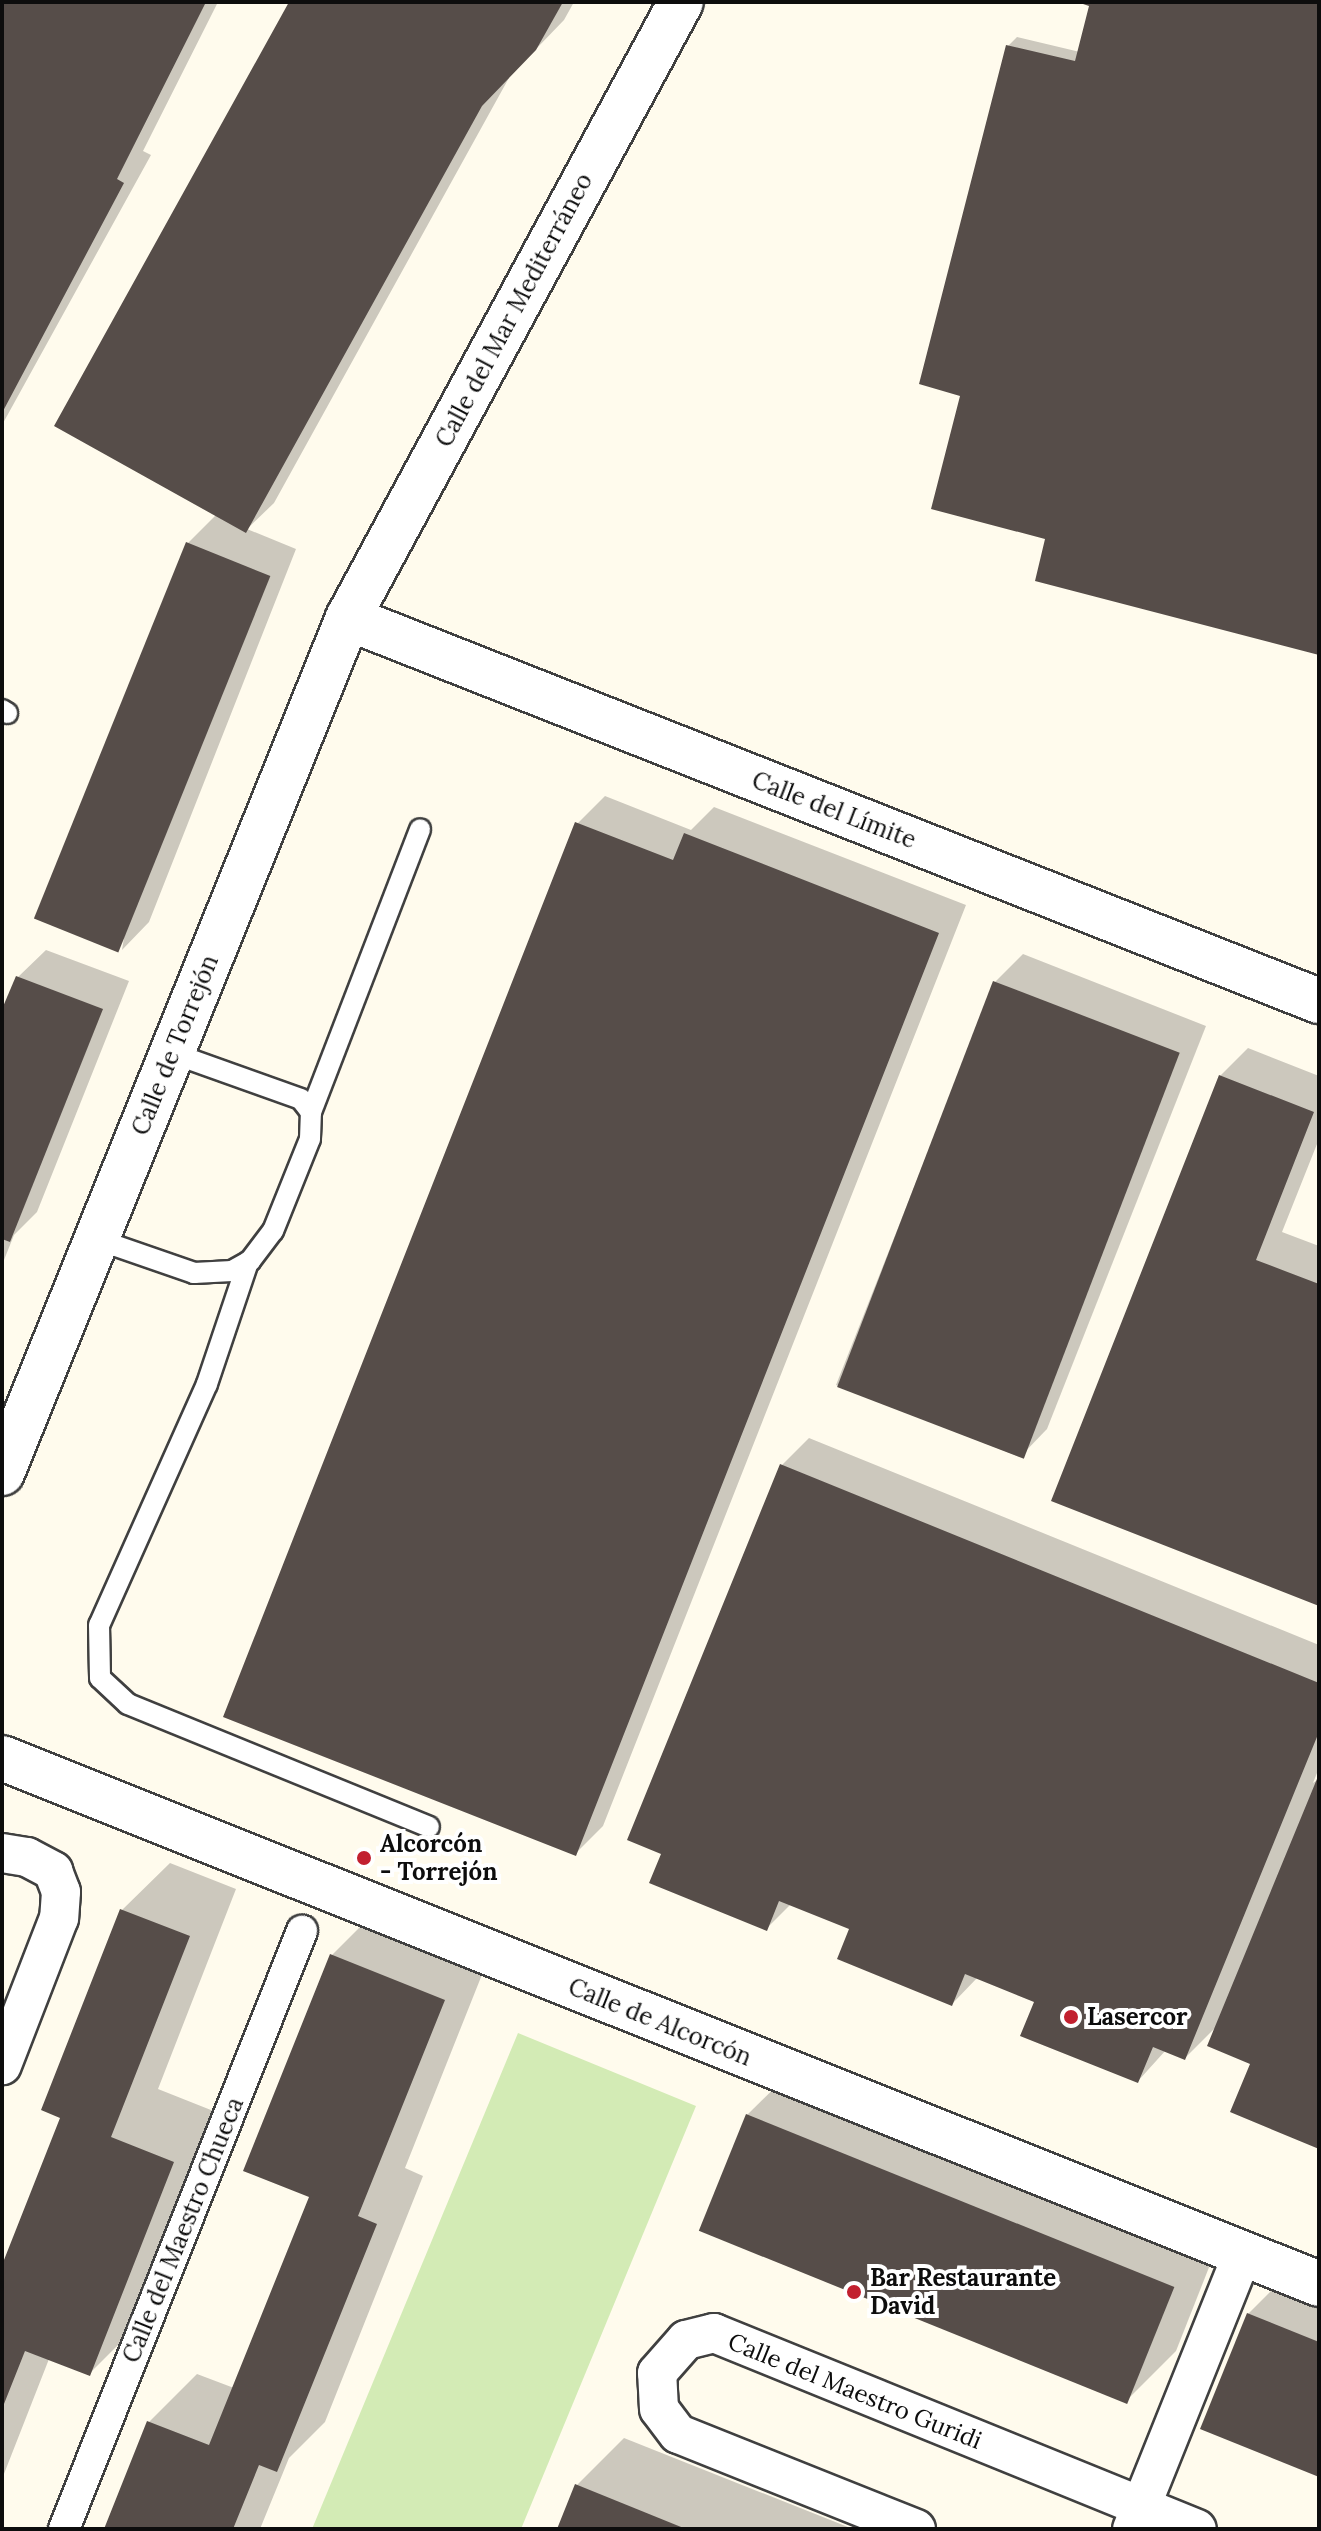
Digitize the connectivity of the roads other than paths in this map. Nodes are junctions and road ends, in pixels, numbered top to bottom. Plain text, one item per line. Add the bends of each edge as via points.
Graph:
1 (681, 2) edge
2 (348, 618) junction
3 (420, 829) dead end
4 (1319, 1001) edge
5 (172, 1053) junction
6 (311, 1112) junction
7 (96, 1239) junction
8 (248, 1262) junction
9 (2, 1473) edge
10 (2, 1758) edge
11 (429, 1827) dead end
12 (2, 1853) edge
13 (302, 1931) dead end
14 (2, 2065) edge
15 (1243, 2253) junction
16 (1319, 2284) edge
17 (1137, 2518) edge
18 (64, 2529) edge
19 (916, 2529) edge
20 (1197, 2529) edge

1 - 2 street, Calle del Mar Mediterráneo
2 - 4 street, Calle del Límite
2 - 5 street, Calle de Torrejón
3 - 6 lane
5 - 6 lane via 301,1099
5 - 7 street, Calle de Torrejón
6 - 8 lane via 310,1139 273,1231
7 - 8 lane via 194,1273 232,1271
7 - 9 street, Calle de Torrejón
8 - 11 lane via 207,1384 99,1625 100,1678 128,1704
10 - 15 street, Calle de Alcorcón
12 - 14 street via 27,1857 53,1871 61,1892 59,1918
13 - 18 street, Calle del Maestro Chueca
15 - 16 street, Calle de Alcorcón
15 - 17 street
17 - 19 street, Calle del Maestro Guridi via 714,2333 686,2340 657,2373 659,2409 678,2434
17 - 20 street, Calle del Maestro Guridi

